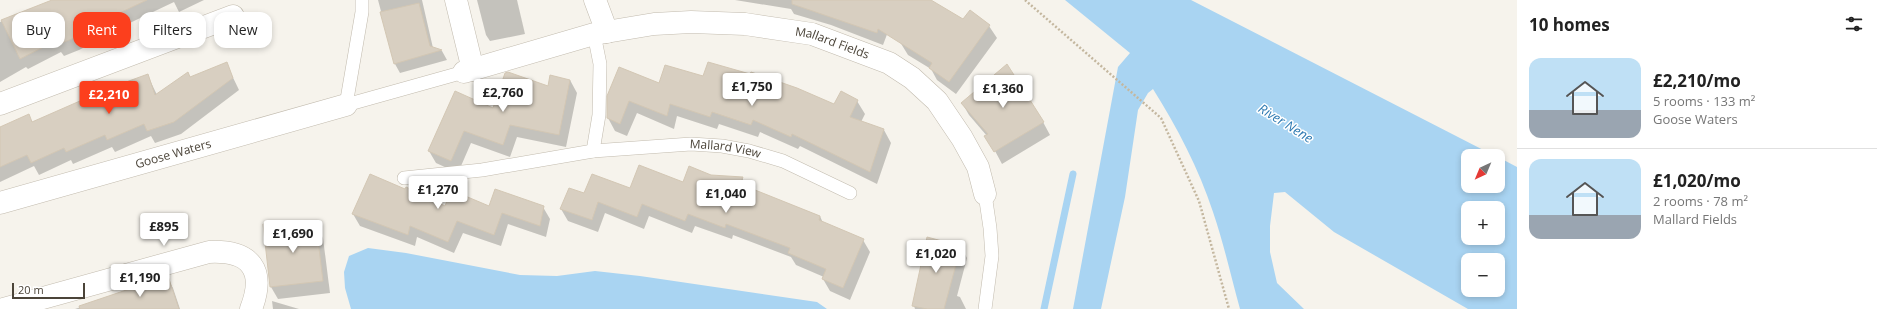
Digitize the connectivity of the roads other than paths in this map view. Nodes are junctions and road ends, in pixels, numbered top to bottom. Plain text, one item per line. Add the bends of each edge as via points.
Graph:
1 (362, 0) edge
2 (456, 0) edge
3 (595, 0) edge
4 (214, 23) edge
5 (601, 33) junction
6 (468, 71) junction
7 (0, 104) edge
8 (346, 105) junction
9 (593, 151) junction
10 (404, 178) dead end
11 (850, 193) dead end
12 (985, 194) joint
13 (0, 203) edge
14 (3, 309) edge
15 (251, 309) edge
16 (985, 309) edge

1 - 8 lane
2 - 6 street
3 - 5 street
4 - 7 street
5 - 6 street, Mallard Fields
5 - 9 lane via 599,115
5 - 12 street, Mallard Fields via 654,24 745,24 812,34 889,63 912,78 937,101 978,167
6 - 8 lane
8 - 13 street, Goose Waters
9 - 10 lane, Mallard View via 482,170
9 - 11 lane, Mallard View via 691,144 722,146 783,161
12 - 16 lane via 992,256
14 - 15 street via 210,252 225,251 239,256 252,266 257,276 257,292

